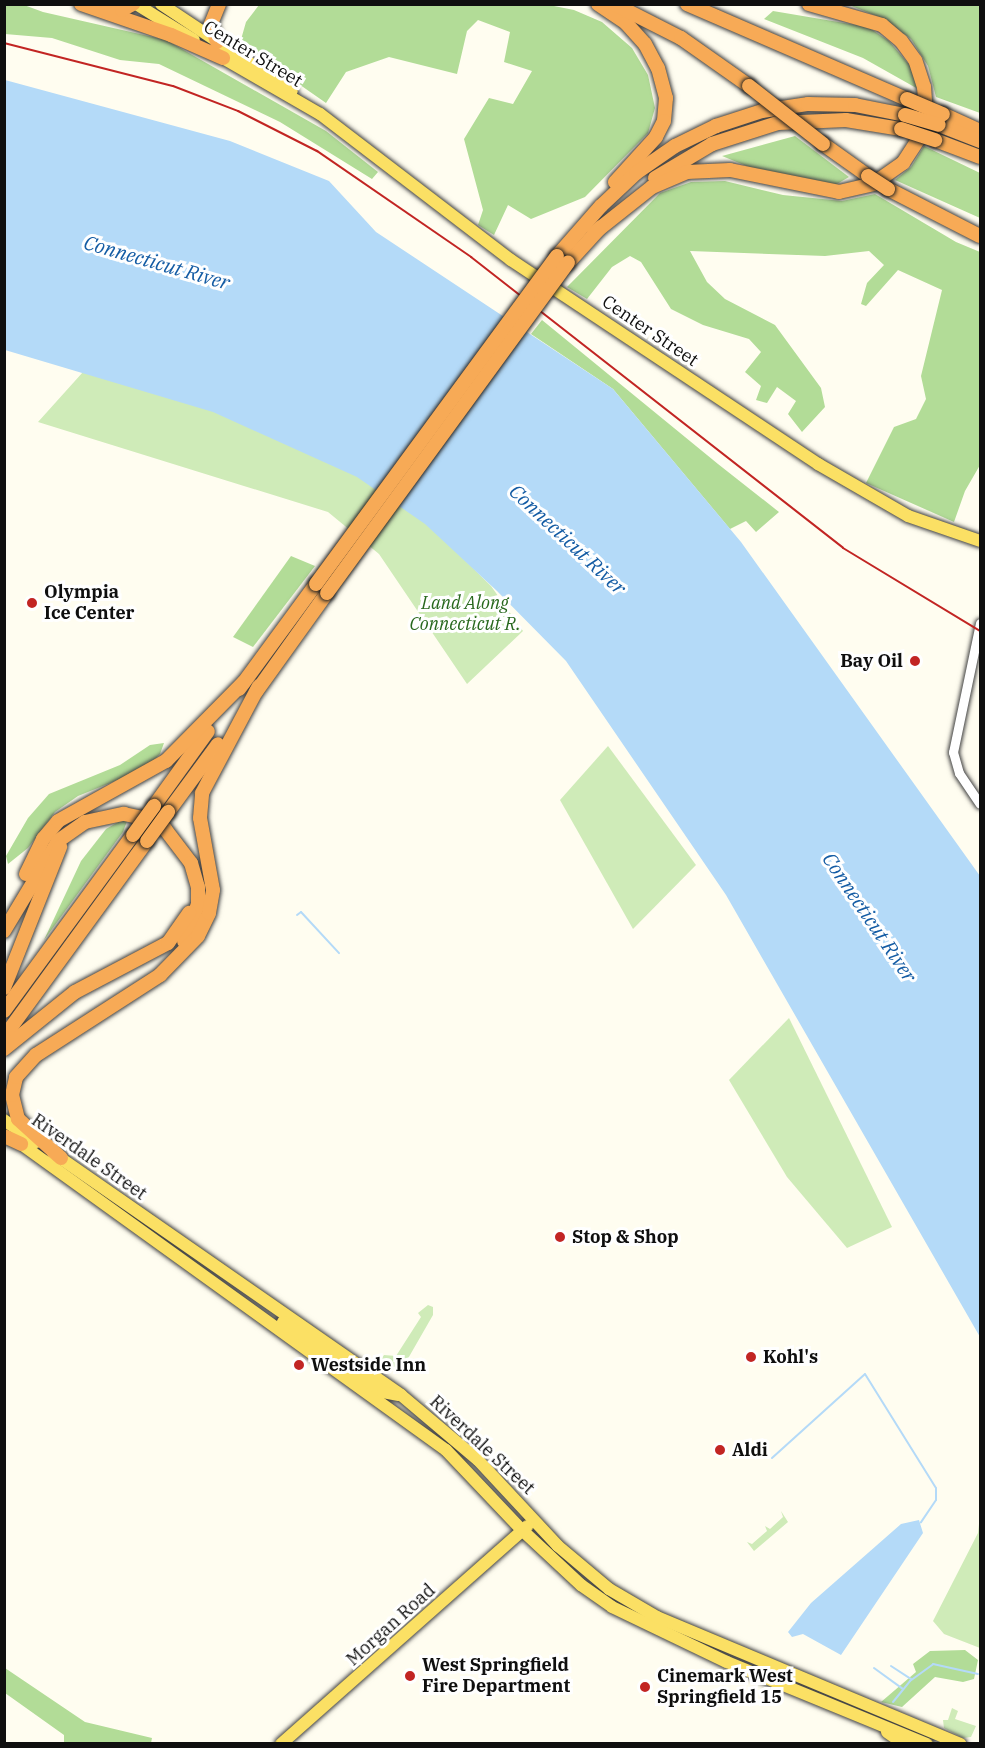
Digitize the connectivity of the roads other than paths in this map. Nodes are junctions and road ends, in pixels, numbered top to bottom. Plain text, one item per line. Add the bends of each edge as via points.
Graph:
1 (81, 4) edge
2 (134, 4) edge
3 (161, 4) edge
4 (219, 4) edge
5 (598, 4) edge
6 (614, 4) edge
7 (687, 4) edge
8 (809, 4) edge
9 (98, 10) junction
10 (217, 42) junction
11 (223, 58) junction
12 (320, 114) junction
13 (941, 120) junction
14 (981, 131) edge
15 (981, 141) edge
16 (981, 157) edge
17 (576, 233) junction
18 (594, 233) junction
19 (981, 236) edge
20 (562, 260) junction
21 (981, 541) edge
22 (322, 588) junction
23 (981, 623) edge
24 (244, 682) junction
25 (260, 686) junction
26 (981, 804) edge
27 (111, 815) junction
28 (185, 852) junction
29 (4, 918) edge
30 (4, 931) edge
31 (4, 988) edge
32 (130, 996) junction
33 (4, 1011) edge
34 (4, 1037) edge
35 (4, 1049) edge
36 (4, 1120) edge
37 (4, 1134) edge
38 (21, 1144) joint
39 (61, 1158) junction
40 (242, 1300) junction
41 (401, 1395) junction
42 (405, 1419) junction
43 (531, 1517) junction
44 (522, 1530) junction
45 (706, 1653) junction
46 (775, 1666) junction
47 (866, 1718) junction
48 (281, 1743) edge
49 (904, 1743) edge
50 (927, 1743) edge
51 (961, 1743) edge

1 - 9 highway
2 - 9 highway via 122,10
2 - 11 main road, Center Street
3 - 10 main road, Center Street
4 - 10 highway via 211,23
5 - 17 highway via 626,23 648,49 662,78 666,107 654,142 605,193
6 - 19 highway, bridge via 681,38 888,189
7 - 13 highway, bridge via 907,99
8 - 18 highway via 876,22 901,41 915,60 924,87 926,115 919,138 903,163 873,184 839,192 730,170 687,172 652,187
9 - 11 highway
10 - 12 main road, Center Street via 310,103
11 - 12 main road, Center Street
12 - 21 main road, Center Street via 511,260 818,464 908,516
13 - 14 highway
13 - 15 highway
13 - 17 highway, bridge via 819,104 774,108 738,118 695,135 655,159 619,188
16 - 18 highway, bridge via 902,129 823,119 778,123 734,135 663,172
17 - 20 highway
18 - 20 highway
20 - 22 highway, bridge
22 - 24 highway
22 - 25 highway
23 - 26 street via 953,752 959,774
24 - 29 highway via 166,762 72,810 54,825
24 - 33 highway, bridge
25 - 32 highway via 202,794 201,822 213,884 204,925 179,959
25 - 34 highway, bridge
27 - 28 highway via 152,821 169,832
27 - 30 highway via 79,825 54,845
27 - 31 highway via 80,827 60,848
28 - 32 highway via 198,887 193,926 164,968
28 - 35 highway via 194,892 189,914 176,935 158,950 65,999
32 - 39 highway via 36,1055 16,1077 12,1095 18,1119
36 - 39 main road, Riverdale Street
37 - 38 highway
38 - 40 main road, Riverdale Street
39 - 41 main road, Riverdale Street
40 - 41 main road via 262,1308 383,1392
40 - 42 main road, Riverdale Street
41 - 42 main road
41 - 43 main road, Riverdale Street via 477,1460
42 - 44 main road, Riverdale Street via 471,1474
43 - 44 main road, Morgan Road
43 - 46 main road, Riverdale Street via 591,1575 632,1604
44 - 45 main road, Riverdale Street via 581,1585 612,1607
44 - 48 main road, Morgan Road
45 - 46 main road via 724,1655 773,1676 778,1671
45 - 47 main road, Riverdale Street
46 - 51 main road, Riverdale Street
47 - 49 main road
47 - 50 main road, Riverdale Street

